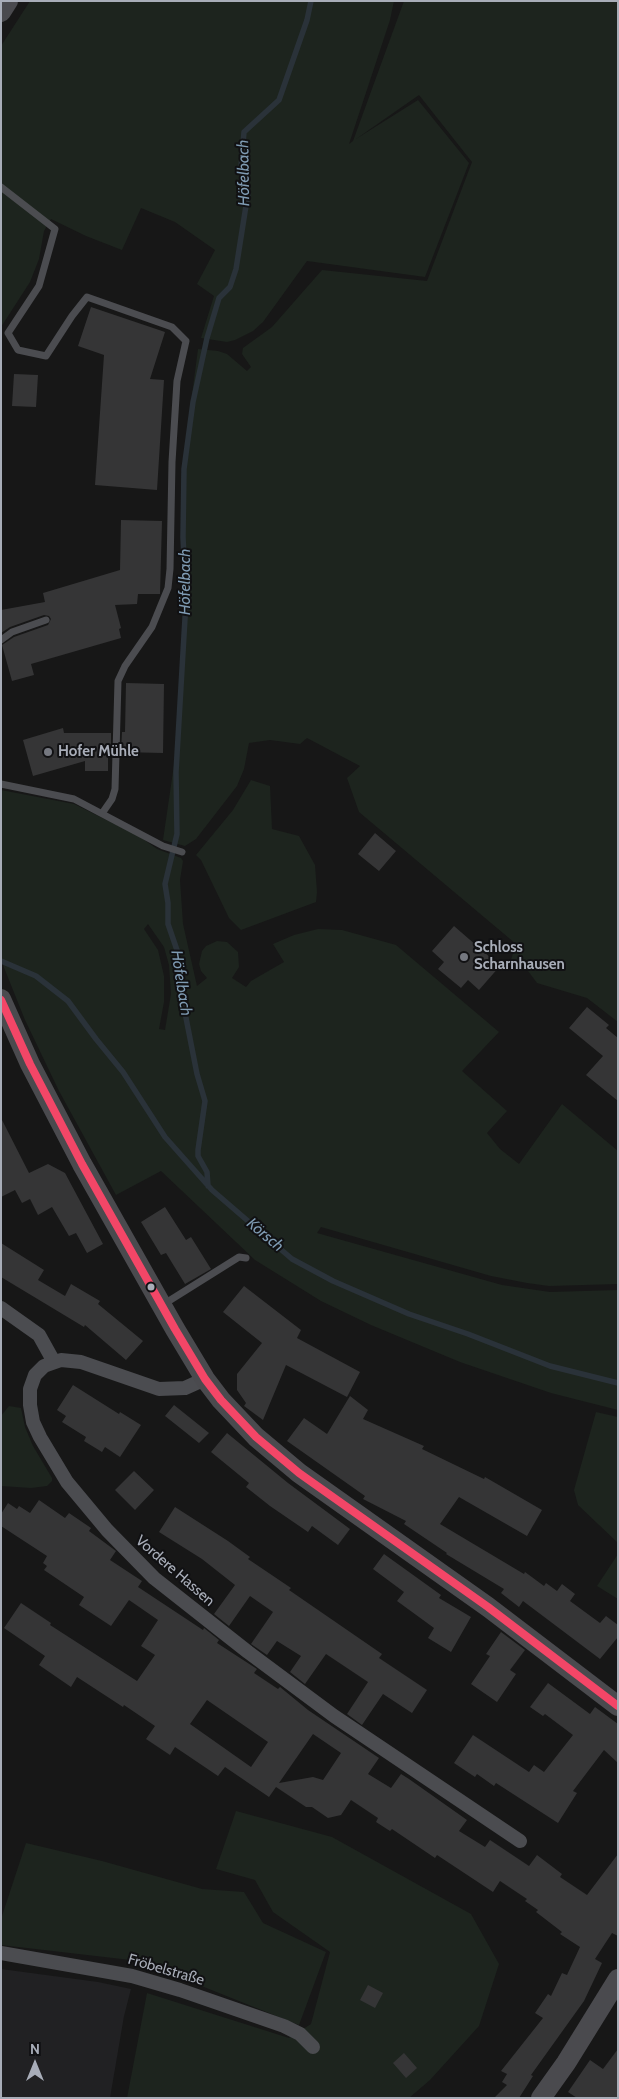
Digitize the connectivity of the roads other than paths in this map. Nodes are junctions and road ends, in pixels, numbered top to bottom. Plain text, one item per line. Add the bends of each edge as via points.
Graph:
1 (8, 1) edge
2 (1, 12) edge
3 (1, 187) edge
4 (46, 620) dead end
5 (1, 640) edge
6 (1, 784) edge
7 (103, 812) junction
8 (182, 852) dead end
9 (1, 999) edge
10 (246, 1258) dead end
11 (162, 1305) junction
12 (1, 1308) edge
13 (54, 1362) junction
14 (205, 1378) junction
15 (618, 1706) edge
16 (520, 1841) dead end
17 (1, 1954) edge
18 (618, 1979) edge
19 (313, 2047) dead end
20 (541, 2098) edge

1 - 2 main road
3 - 7 lane via 55,229 39,286 8,333 18,350 46,356 87,297 172,326 186,341 177,381 168,588 152,628 118,681 115,789
4 - 5 lane via 12,632
6 - 7 lane via 74,799
7 - 8 lane
9 - 11 main road via 49,1102
10 - 11 lane via 239,1257
11 - 14 main road
12 - 13 street via 39,1334
13 - 14 street via 76,1361 159,1390 185,1388
13 - 16 street, Vordere Hassen via 38,1372 30,1385 35,1426 67,1482 132,1556 202,1617 334,1716
14 - 15 main road via 242,1423 286,1462 481,1601
17 - 19 street, Fröbelstraße via 132,1976 172,1987 284,2026 300,2034
18 - 20 main road

